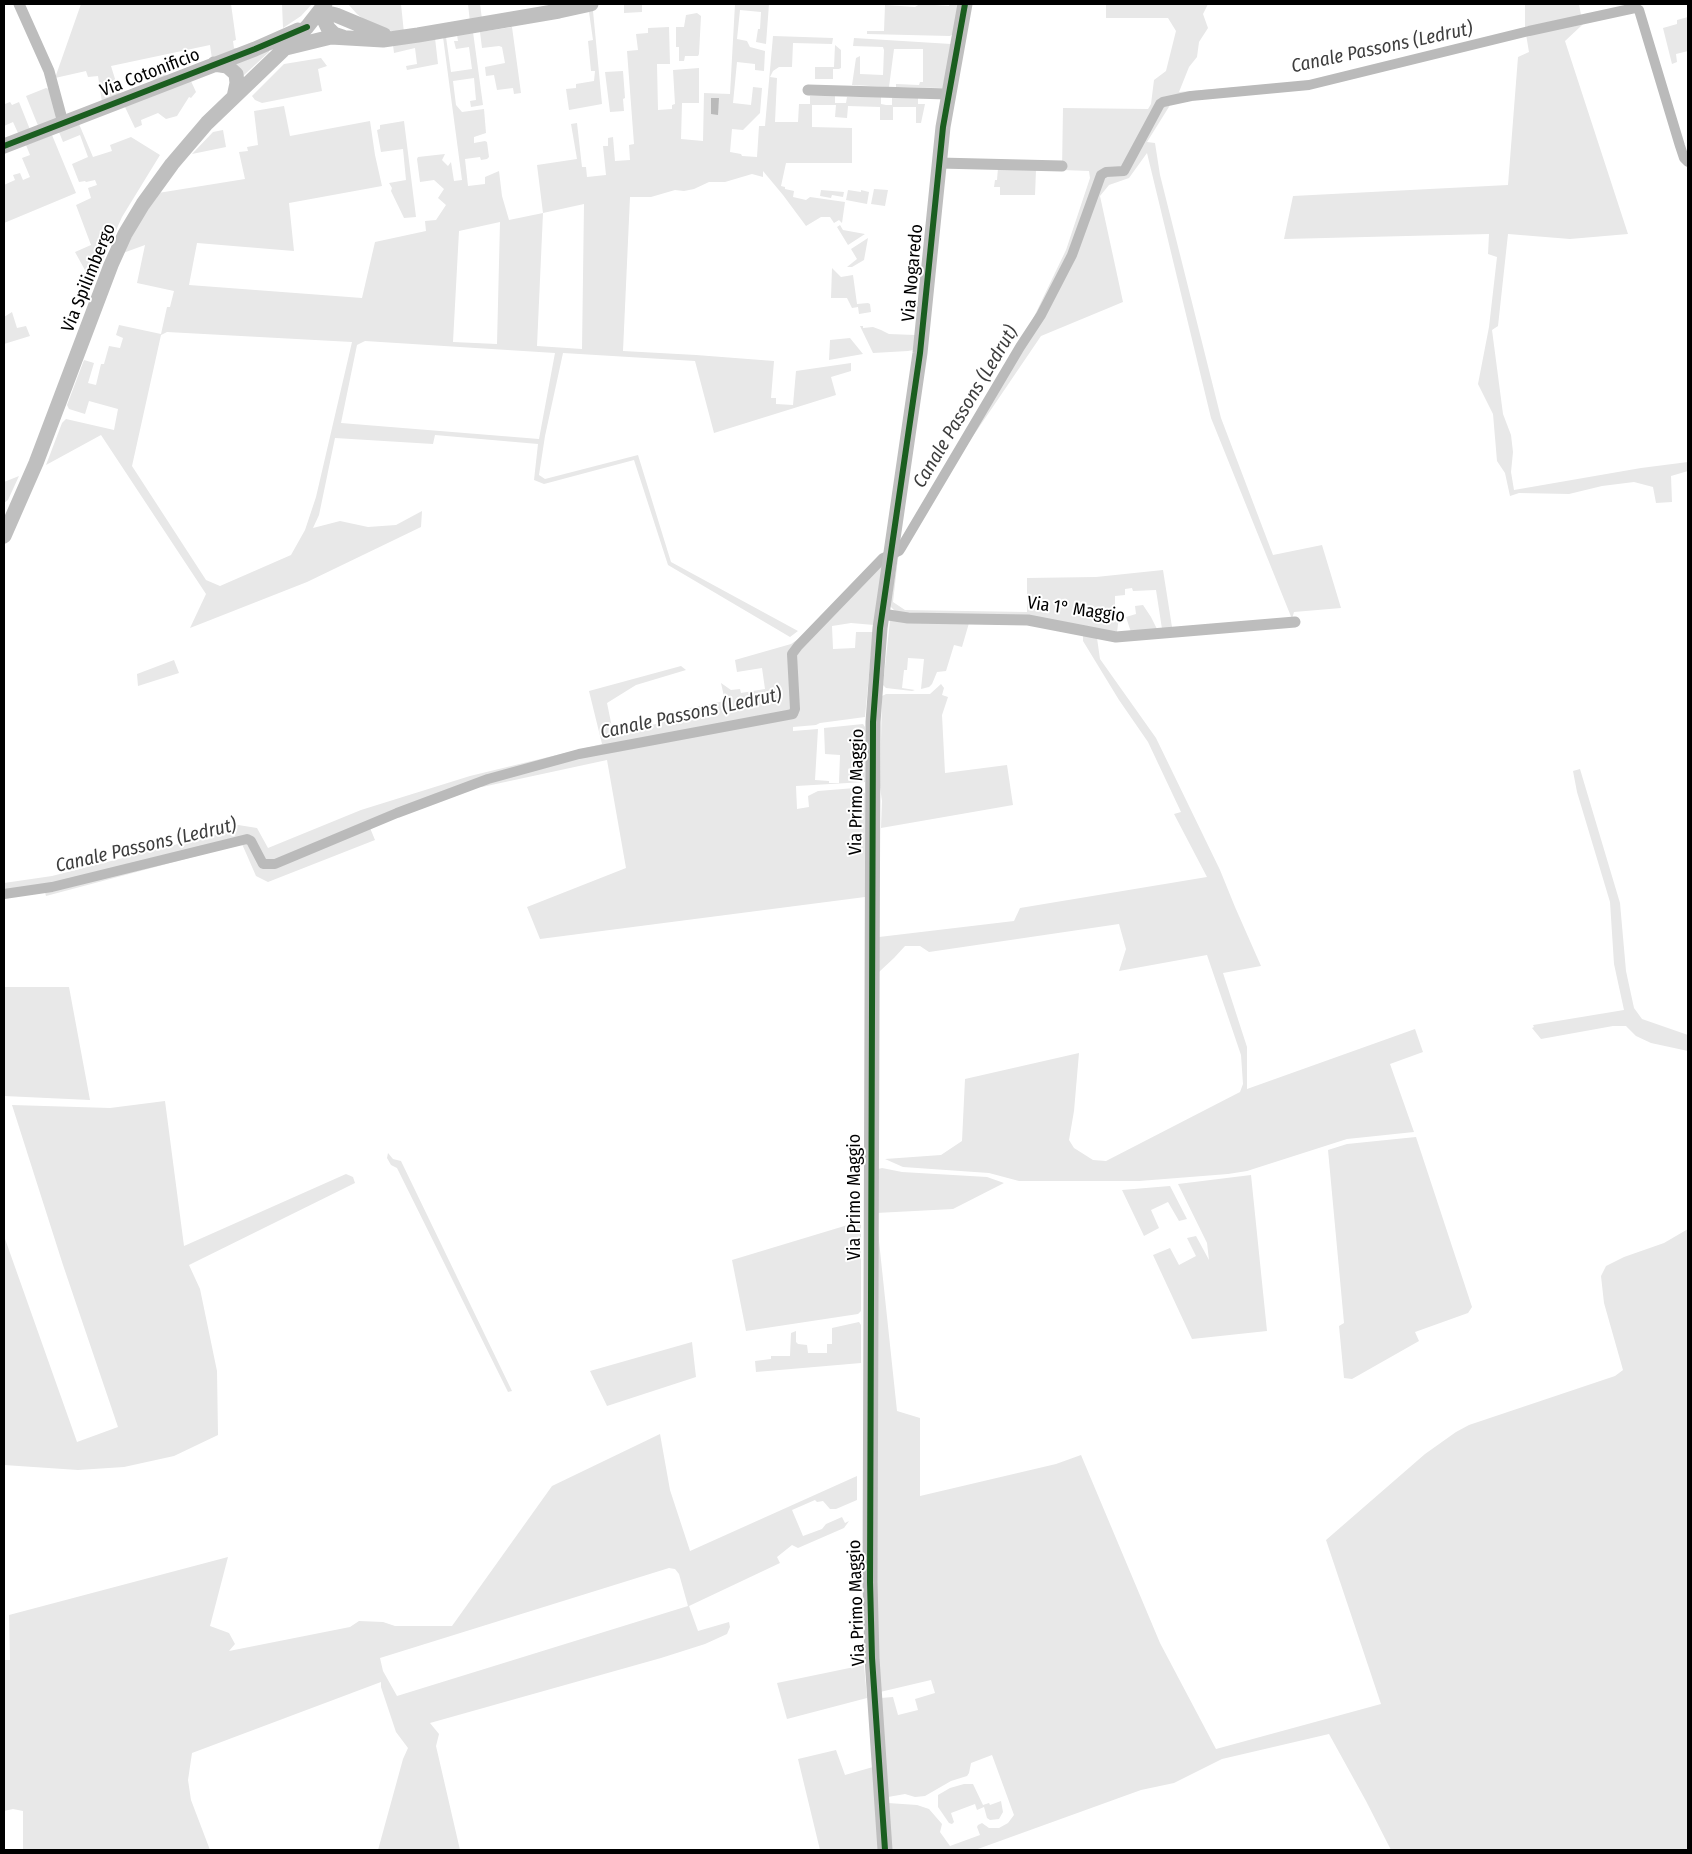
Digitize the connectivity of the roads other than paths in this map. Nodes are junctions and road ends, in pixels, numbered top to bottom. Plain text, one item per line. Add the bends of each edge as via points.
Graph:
1 (19, 4) edge
2 (342, 4) edge
3 (591, 4) edge
4 (965, 4) edge
5 (323, 7) edge
6 (307, 27) junction
7 (366, 27) junction
8 (343, 37) junction
9 (403, 37) junction
10 (284, 49) junction
11 (212, 64) junction
12 (808, 90) dead end
13 (948, 94) junction
14 (234, 97) junction
15 (63, 123) junction
16 (4, 146) edge
17 (939, 162) junction
18 (1062, 166) dead end
19 (4, 536) edge
20 (891, 552) joint
21 (882, 614) junction
22 (1295, 622) dead end
23 (885, 1850) edge

1 - 15 street via 49,71
2 - 7 street
3 - 9 street
4 - 13 street, Via Nogaredo
5 - 6 street, Via Spilimbergo
5 - 7 street
5 - 8 street via 328,28
6 - 10 street, Via Spilimbergo
6 - 11 street, Via Cotonificio
7 - 9 street
8 - 9 street via 383,40
8 - 10 street via 322,38
10 - 14 street, Via Spilimbergo
11 - 14 street, Via Cotonificio via 227,66 236,74
11 - 15 street, Via Cotonificio
12 - 13 street
13 - 17 street, Via Nogaredo
14 - 19 street, Via Spilimbergo via 172,164 125,234 36,463
15 - 16 street, Via Cotonificio
17 - 18 street
17 - 20 street, Via Nogaredo via 920,353
20 - 21 street, Via Primo Maggio
21 - 22 street, Via 1° Maggio via 908,618 1028,620 1116,637
21 - 23 street, Via Primo Maggio via 873,722 870,1582

